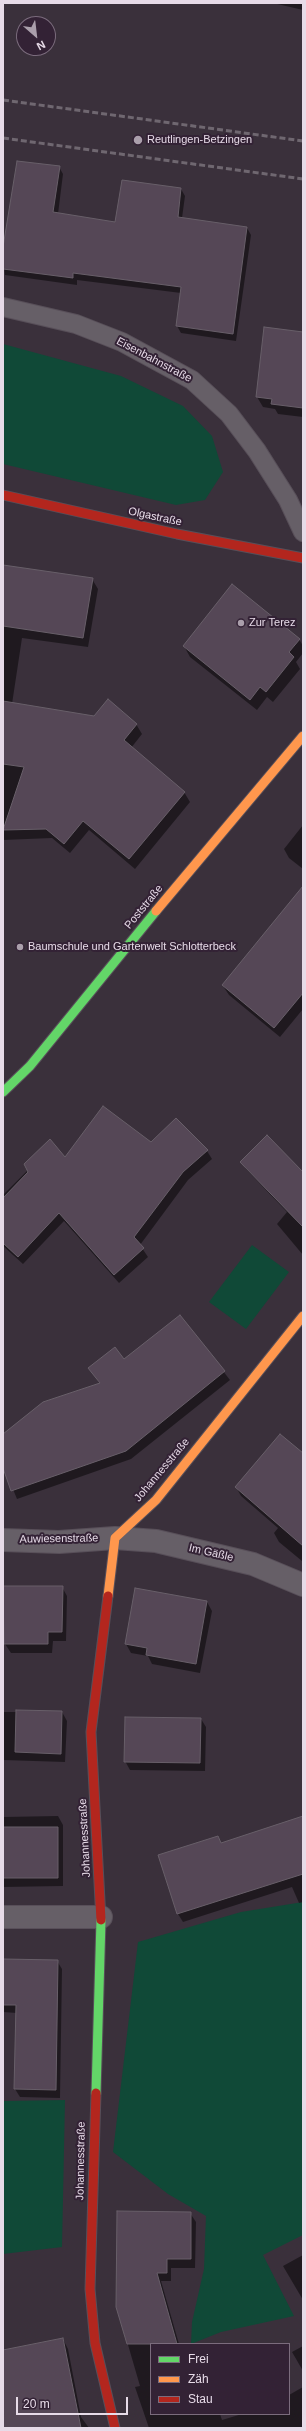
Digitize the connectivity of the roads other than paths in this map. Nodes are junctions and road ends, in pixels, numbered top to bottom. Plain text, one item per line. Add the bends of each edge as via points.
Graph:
1 (3, 307) edge
2 (3, 495) edge
3 (303, 532) edge
4 (303, 558) edge
5 (303, 736) edge
6 (3, 1092) edge
7 (303, 1316) edge
8 (115, 1538) junction
9 (3, 1540) edge
10 (303, 1584) edge
11 (3, 1917) edge
12 (101, 1917) junction
13 (115, 2428) edge

1 - 3 lane, Eisenbahnstraße via 76,324 122,342 192,380 229,414 257,451 288,500
2 - 4 street, Olgastraße via 177,534
5 - 6 street, Poststraße via 30,1066
7 - 8 street, Johannesstraße via 156,1500
8 - 9 street, Auwiesenstraße via 59,1542
8 - 10 street, Im Gäßle via 156,1541 212,1553 253,1564
8 - 12 street, Johannesstraße via 91,1732
11 - 12 street
12 - 13 street, Johannesstraße via 90,2290 94,2343

